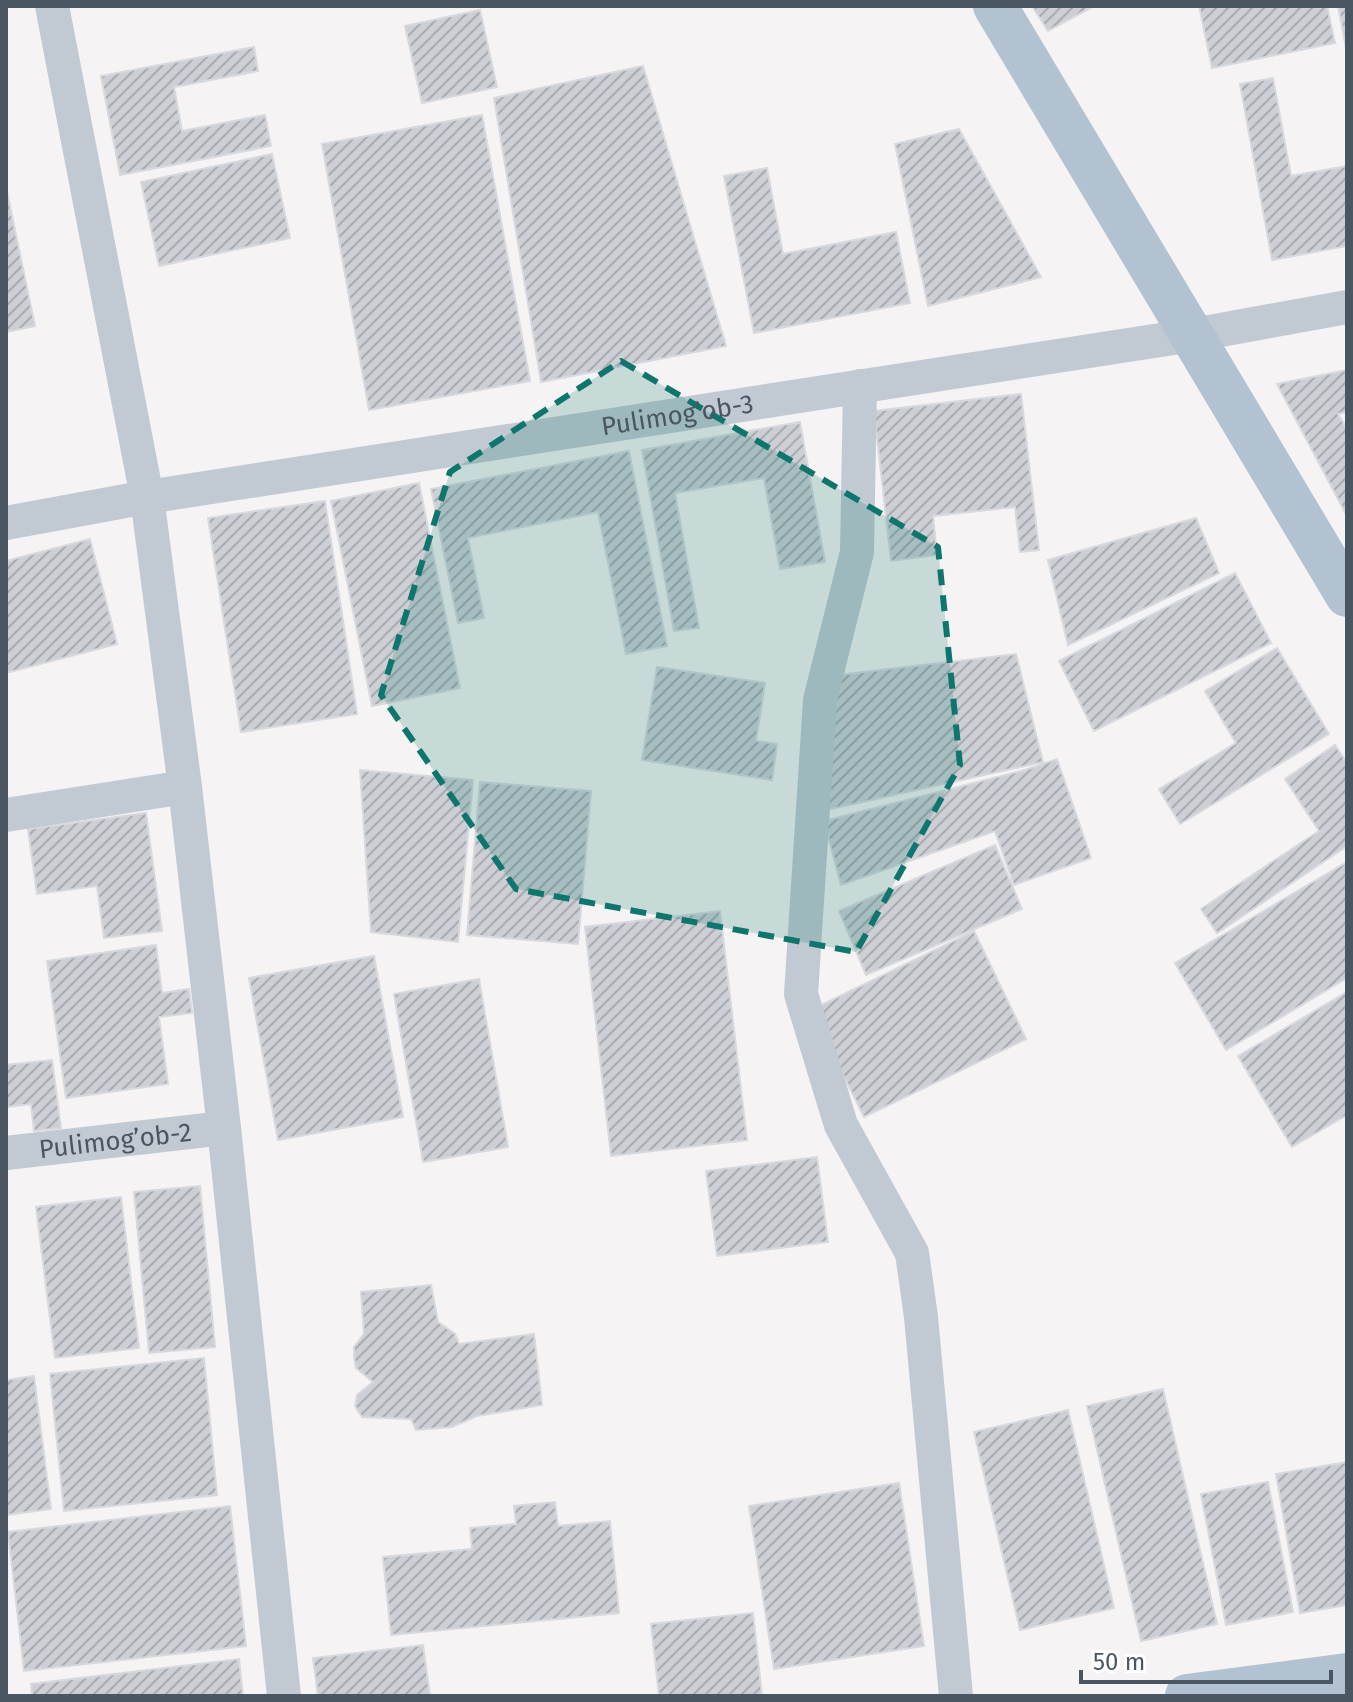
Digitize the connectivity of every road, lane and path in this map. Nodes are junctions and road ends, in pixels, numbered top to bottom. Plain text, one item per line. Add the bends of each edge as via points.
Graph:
1 (52, 6) edge
2 (995, 6) edge
3 (1347, 307) edge
4 (1193, 335) junction
5 (860, 386) junction
6 (147, 497) junction
7 (6, 523) edge
8 (1347, 595) edge
9 (185, 787) junction
10 (6, 815) edge
11 (224, 1128) junction
12 (6, 1153) edge
13 (1347, 1675) edge
14 (284, 1696) edge
15 (956, 1696) edge
16 (1187, 1696) edge

1 - 6 street
2 - 4 main road
3 - 4 street, Pulimog’ob-3
4 - 5 street, Pulimog’ob-3
4 - 8 main road
5 - 6 street, Pulimog’ob-3
5 - 15 street via 857,552 820,700 801,994 841,1125 912,1253
6 - 7 street, Pulimog’ob-3
6 - 9 street
9 - 10 street
9 - 11 street
11 - 12 street, Pulimog’ob-2
11 - 14 street
13 - 16 main road

